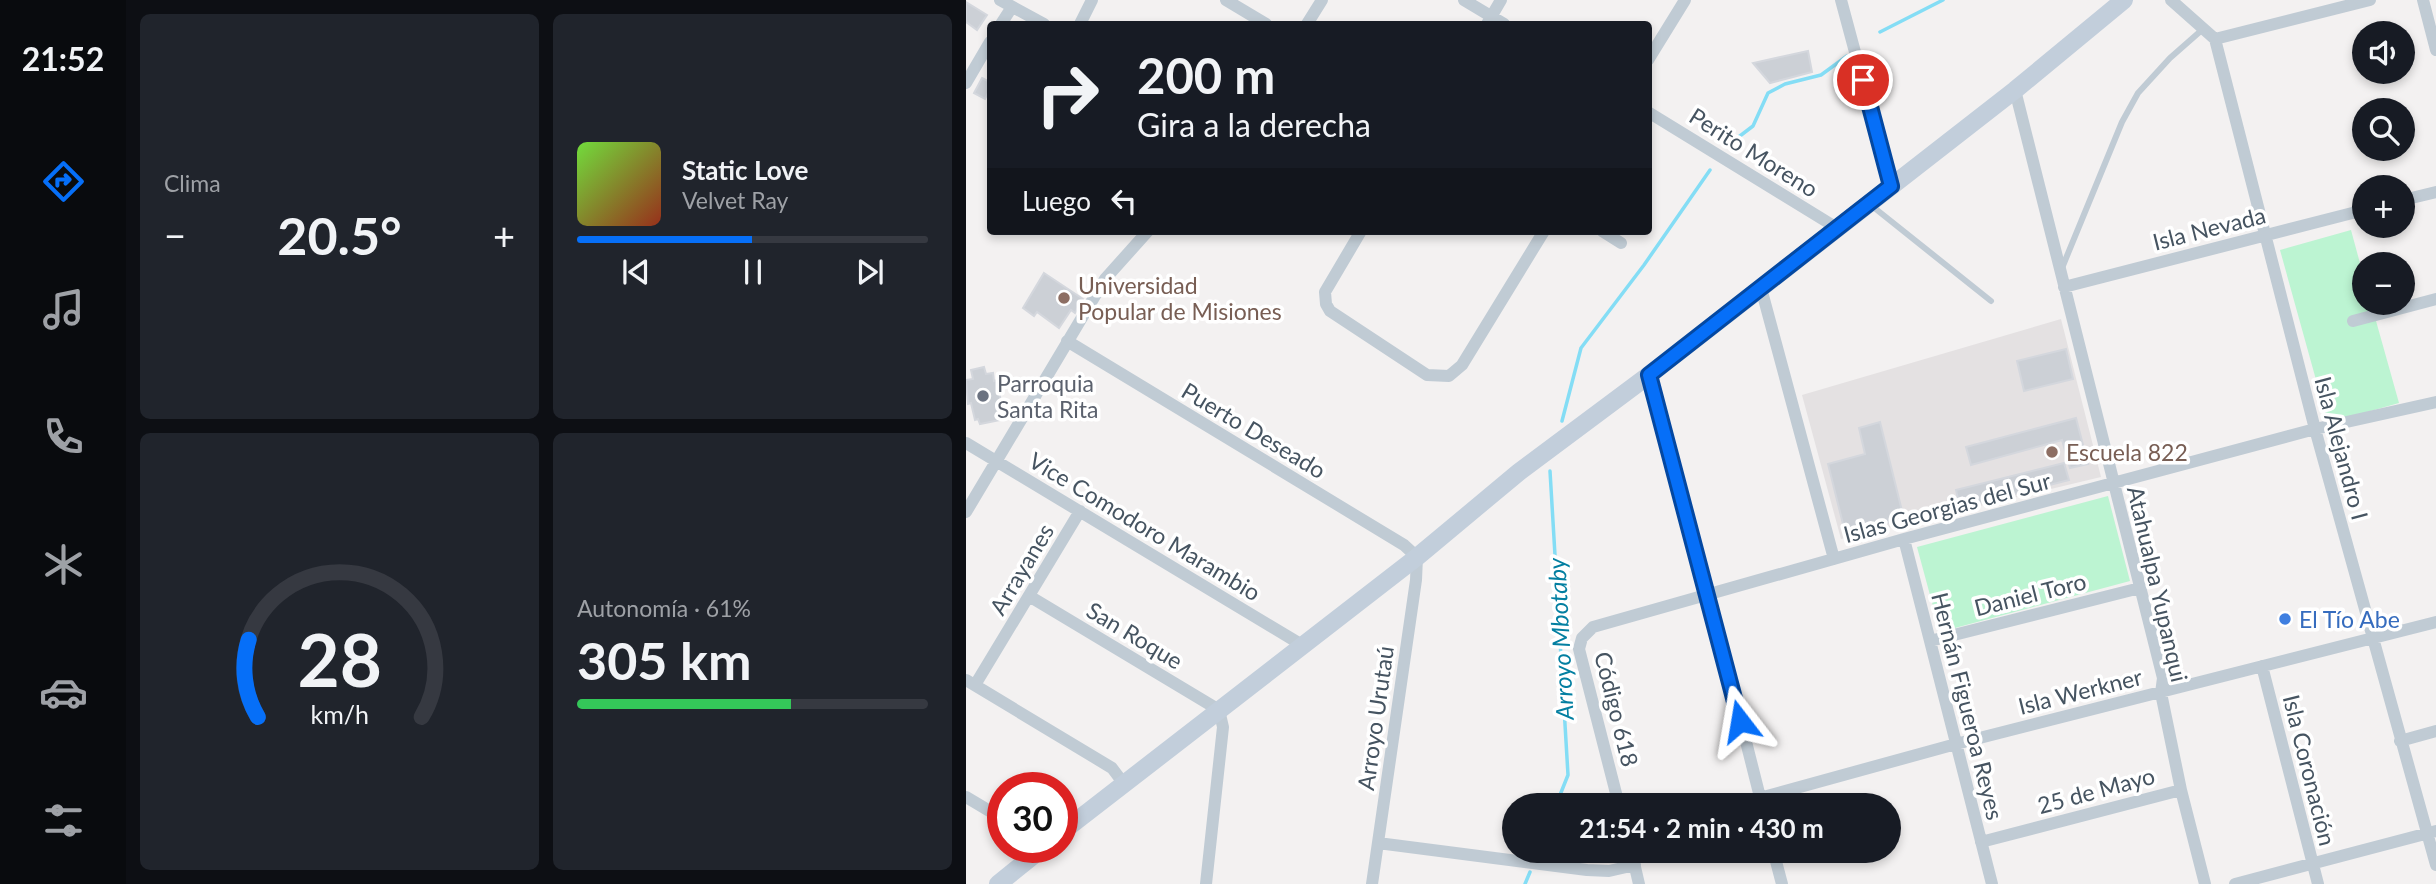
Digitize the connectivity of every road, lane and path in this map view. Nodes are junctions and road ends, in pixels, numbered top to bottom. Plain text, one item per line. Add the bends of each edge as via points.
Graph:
1 (1092, 0) edge
2 (1226, 0) edge
3 (1322, 0) edge
4 (1464, 0) edge
5 (1502, 0) edge
6 (1685, 0) edge
7 (1841, 0) edge
8 (2124, 0) edge
9 (2171, 0) edge
10 (2370, 0) edge
11 (2423, 0) edge
12 (1006, 3) edge
13 (1002, 21) edge
14 (1039, 21) edge
15 (1082, 21) edge
16 (1261, 21) edge
17 (1309, 21) edge
18 (1489, 21) edge
19 (2203, 29) junction
20 (2215, 39) junction
21 (987, 47) edge
22 (2436, 50) edge
23 (1652, 54) edge
24 (966, 83) edge
25 (2015, 90) junction
26 (1652, 114) edge
27 (1891, 186) junction
28 (2436, 192) edge
29 (2415, 197) edge
30 (1870, 203) junction
31 (2352, 213) edge
32 (1837, 228) junction
33 (1144, 235) edge
34 (1360, 235) edge
35 (1542, 235) edge
36 (1608, 235) edge
37 (2265, 235) junction
38 (1621, 243) dead end
39 (2060, 273) junction
40 (2064, 286) junction
41 (1761, 288) junction
42 (2436, 299) edge
43 (1991, 301) dead end
44 (2353, 321) dead end
45 (1067, 341) junction
46 (1649, 375) junction
47 (2436, 402) edge
48 (2315, 429) junction
49 (966, 443) edge
50 (997, 461) junction
51 (2114, 484) junction
52 (1080, 511) junction
53 (966, 512) edge
54 (1904, 539) junction
55 (1417, 557) junction
56 (1834, 559) junction
57 (2140, 588) junction
58 (1709, 594) junction
59 (1029, 596) junction
60 (2436, 622) edge
61 (1593, 627) joint
62 (2372, 638) junction
63 (1930, 641) junction
64 (1302, 645) junction
65 (2262, 666) junction
66 (971, 682) edge
67 (2161, 693) junction
68 (1219, 710) junction
69 (2436, 731) edge
70 (2400, 741) junction
71 (1956, 744) junction
72 (1124, 784) junction
73 (2181, 790) junction
74 (1616, 793) edge
75 (1758, 793) edge
76 (1788, 793) edge
77 (966, 797) edge
78 (987, 809) edge
79 (1078, 820) edge
80 (2432, 832) edge
81 (1981, 842) junction
82 (1378, 843) junction
83 (1024, 863) edge
84 (1776, 863) edge
85 (2312, 863) junction
86 (1635, 865) joint
87 (2436, 866) edge
88 (2205, 882) edge
89 (998, 884) edge
90 (1206, 884) edge
91 (1372, 884) edge
92 (1639, 884) edge
93 (1782, 884) edge
94 (1992, 884) edge
95 (2191, 884) edge
96 (2235, 884) edge
97 (2318, 884) edge

1 - 15 street
2 - 16 street
3 - 17 street
4 - 18 street
5 - 18 street
6 - 23 street
7 - 27 street
8 - 25 street
9 - 19 street
10 - 20 street
11 - 22 street
12 - 13 street
12 - 14 street
19 - 20 street
19 - 39 lane via 2138,93
20 - 37 street, Isla Alejandro I
21 - 24 street
25 - 27 street
25 - 39 street, Atahualpa Yupanqui
26 - 32 street, Perito Moreno
27 - 30 street
28 - 29 street
30 - 32 street
30 - 43 lane
31 - 37 street, Isla Nevada
32 - 41 street
33 - 45 street via 1105,279
34 - 35 street via 1325,292 1330,311 1427,375 1449,376 1462,365
36 - 38 street
37 - 40 street, Isla Nevada
37 - 48 street, Isla Alejandro I
39 - 40 street, Atahualpa Yupanqui
40 - 51 street, Atahualpa Yupanqui
41 - 46 street
41 - 56 street
42 - 44 street
45 - 50 street
45 - 55 street, Puerto Deseado
46 - 55 street via 1519,472
46 - 58 street
47 - 48 street, Islas Georgias del Sur
48 - 51 street, Islas Georgias del Sur
48 - 62 street, Isla Alejandro I
49 - 50 street, Vice Comodoro Marambio
50 - 52 street, Vice Comodoro Marambio
50 - 53 street
51 - 54 street, Islas Georgias del Sur
51 - 57 street, Atahualpa Yupanqui
52 - 59 street, Arrayanes
52 - 64 street, Vice Comodoro Marambio
54 - 56 street, Islas Georgias del Sur
54 - 63 street, Hernán Figueroa Reyes
55 - 64 street
55 - 82 street, Arroyo Urutaú
56 - 58 street, Islas Georgias del Sur
57 - 63 street, Daniel Toro
57 - 67 street, Atahualpa Yupanqui via 2163,678
58 - 61 street, Islas Georgias del Sur
58 - 75 street
59 - 66 street, Arrayanes
59 - 68 street, San Roque
60 - 62 street, Isla Werkner
61 - 74 street, Código 618 via 1579,649
62 - 65 street, Isla Werkner
62 - 70 street, Isla Alejandro I
63 - 71 street, Hernán Figueroa Reyes
64 - 68 street
65 - 67 street, Isla Werkner
65 - 85 street, Isla Coronación
66 - 72 street via 1112,768
67 - 71 street, Isla Werkner
67 - 73 street, Atahualpa Yupanqui
68 - 72 street
68 - 90 street via 1223,727
69 - 70 street
70 - 80 street, Isla Alejandro I
71 - 76 street, Isla Werkner
71 - 81 street, Hernán Figueroa Reyes
72 - 79 street
73 - 81 street, 25 de Mayo
73 - 88 street, Atahualpa Yupanqui
77 - 78 street
80 - 85 street
80 - 87 street, Isla Alejandro I
81 - 94 street, Hernán Figueroa Reyes
82 - 86 street via 1587,870
82 - 91 street, Arroyo Urutaú
83 - 89 street
84 - 93 street
85 - 96 street
85 - 97 street, Isla Coronación
86 - 92 street
88 - 95 street

